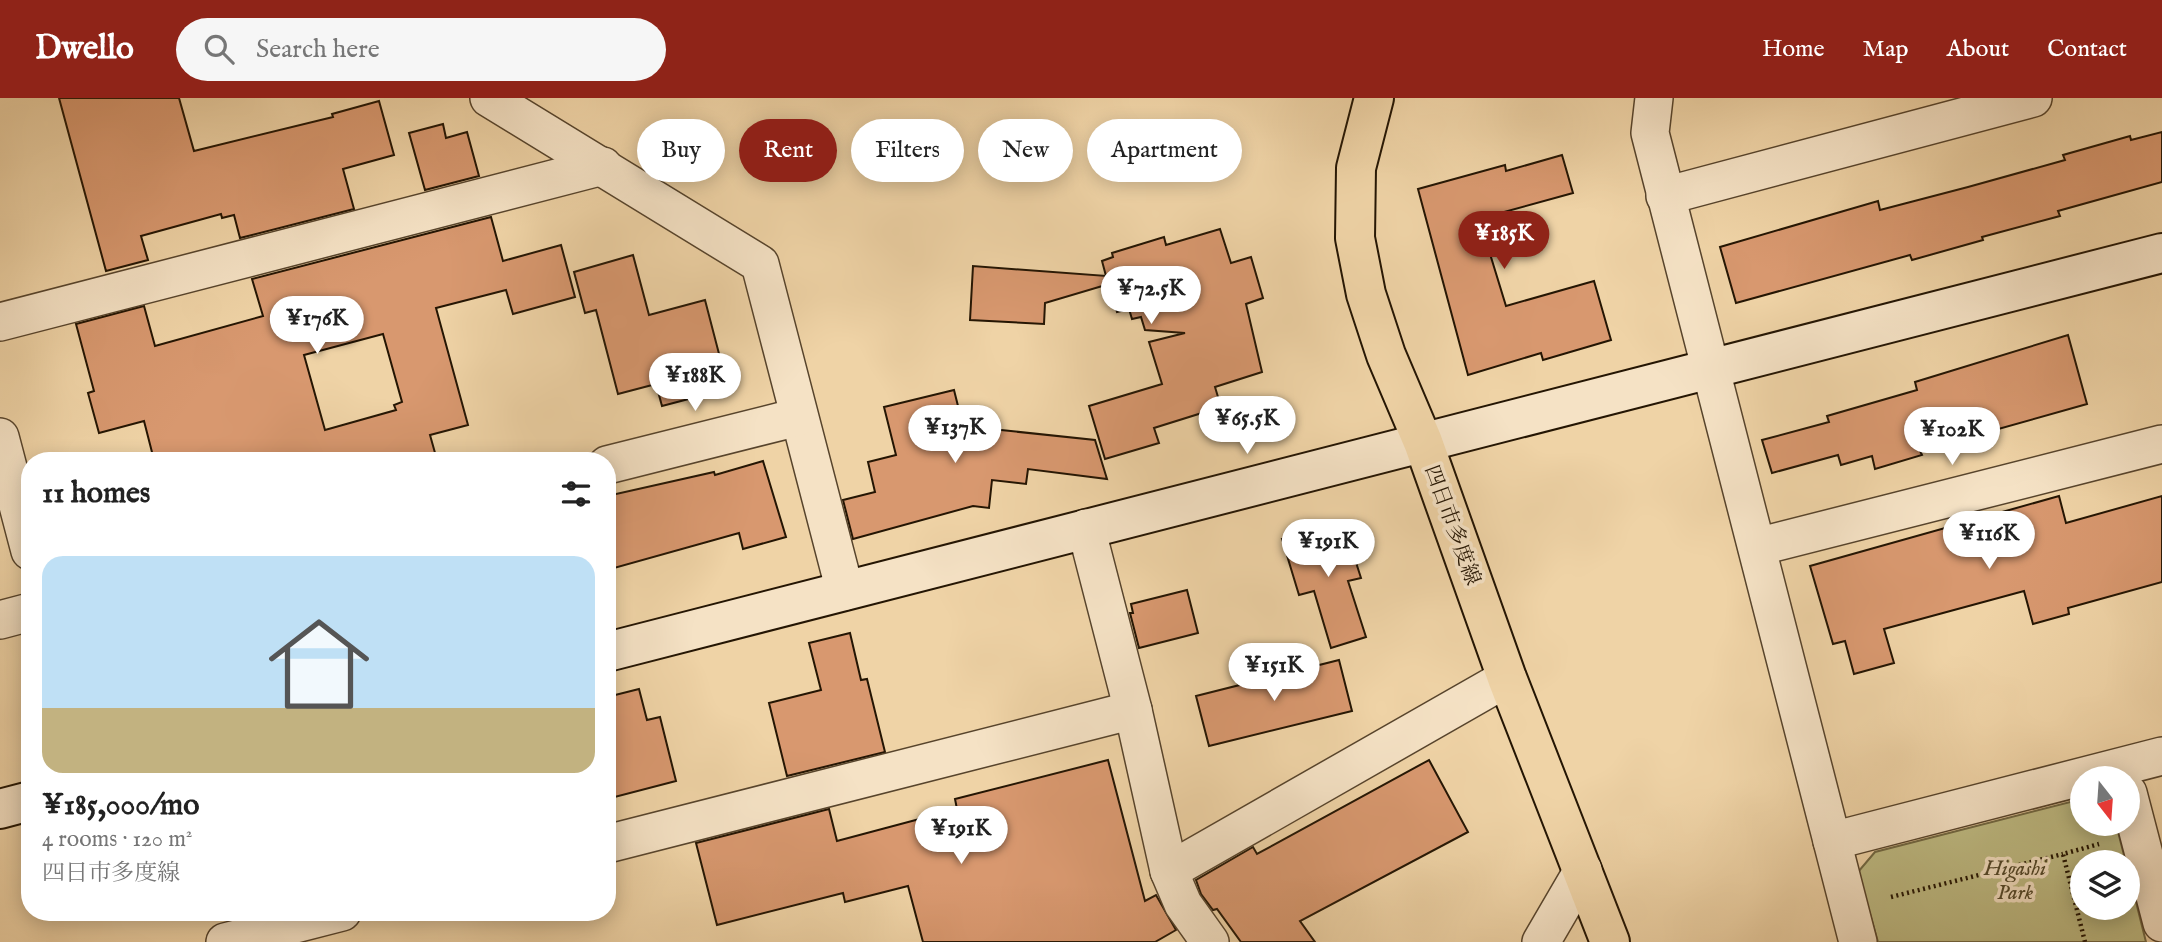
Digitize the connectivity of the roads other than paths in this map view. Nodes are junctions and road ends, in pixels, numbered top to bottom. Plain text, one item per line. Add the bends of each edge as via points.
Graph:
1 (489, 98) edge
2 (1374, 98) edge
3 (1654, 98) edge
4 (2033, 98) edge
5 (603, 166) junction
6 (1665, 195) junction
7 (2162, 253) edge
8 (0, 323) edge
9 (1709, 367) junction
10 (798, 417) junction
11 (0, 437) edge
12 (1423, 442) junction
13 (2162, 444) edge
14 (616, 463) edge
15 (21, 517) edge
16 (1086, 528) junction
17 (1757, 547) junction
18 (845, 591) junction
19 (21, 614) edge
20 (0, 620) edge
21 (616, 650) edge
22 (1507, 678) junction
23 (1133, 710) junction
24 (2162, 756) edge
25 (2140, 769) edge
26 (2070, 790) edge
27 (21, 803) edge
28 (0, 809) edge
29 (2140, 836) edge
30 (1832, 841) junction
31 (616, 842) edge
32 (1583, 870) junction
33 (1169, 871) junction
34 (298, 921) edge
35 (2162, 923) edge
36 (225, 942) edge
37 (1210, 942) edge
38 (1541, 942) edge
39 (1610, 942) edge
40 (1858, 942) edge

1 - 5 street
2 - 12 main road, 四日市多度線 via 1356,168 1355,238 1385,355
3 - 6 street via 1650,133
4 - 6 street
5 - 8 street
5 - 10 street via 760,264
6 - 9 street
7 - 9 street
9 - 12 street
9 - 17 street
10 - 14 street
10 - 18 street
11 - 15 street
12 - 16 street
12 - 22 main road, 四日市多度線
13 - 17 street
16 - 18 street
16 - 23 street
17 - 30 street
18 - 21 street
19 - 20 street
22 - 32 main road, 四日市多度線
22 - 33 street
23 - 31 street
23 - 33 street
24 - 25 street
26 - 30 street
27 - 28 street
29 - 35 street
30 - 40 street
32 - 38 street
32 - 39 main road, 四日市多度線
33 - 37 street via 1183,904
34 - 36 street

